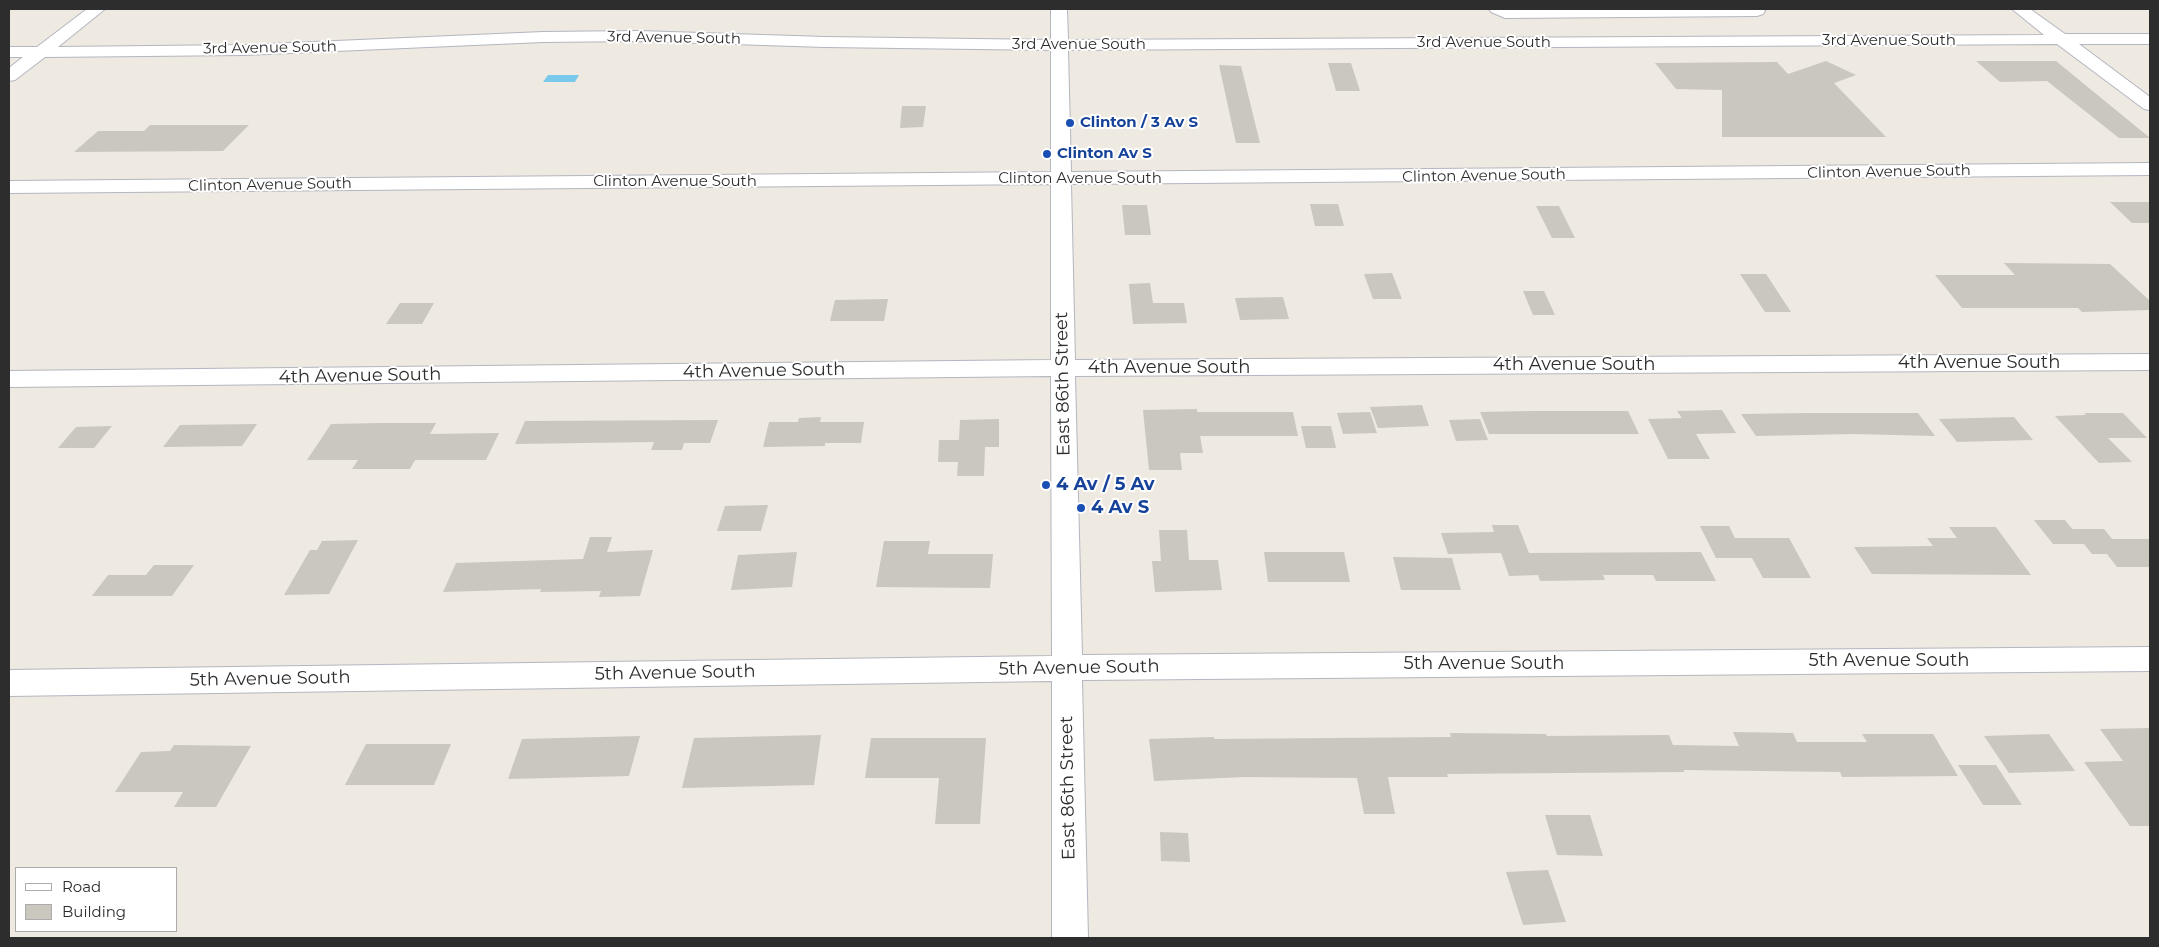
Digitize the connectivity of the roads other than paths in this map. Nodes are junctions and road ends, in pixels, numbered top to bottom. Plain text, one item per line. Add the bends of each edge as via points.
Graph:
1 (97, 9) edge
2 (1059, 9) edge
3 (1497, 9) edge
4 (2020, 9) edge
5 (1756, 10) edge
6 (1542, 11) edge
7 (2062, 40) junction
8 (2150, 40) edge
9 (1786, 41) junction
10 (1059, 45) junction
11 (41, 51) junction
12 (9, 52) edge
13 (11, 73) edge
14 (2150, 105) edge
15 (2150, 169) edge
16 (1061, 180) junction
17 (9, 187) edge
18 (2150, 362) edge
19 (1063, 368) junction
20 (9, 379) edge
21 (2150, 659) edge
22 (1067, 668) junction
23 (9, 683) edge
24 (1070, 938) edge

1 - 11 street
2 - 10 street, East 86th Street
3 - 6 street via 1505,13
4 - 7 street
5 - 6 street
5 - 9 street
7 - 8 street, 3rd Avenue South
7 - 9 street, 3rd Avenue South
7 - 14 street
9 - 10 street, 3rd Avenue South
10 - 11 street, 3rd Avenue South via 610,36 244,50
10 - 16 street, East 86th Street
11 - 12 street, 3rd Avenue South
11 - 13 street
15 - 16 street, Clinton Avenue South
16 - 17 street, Clinton Avenue South
16 - 19 street, East 86th Street
18 - 19 street, 4th Avenue South
19 - 20 street, 4th Avenue South
19 - 22 street, East 86th Street
21 - 22 street, 5th Avenue South
22 - 23 street, 5th Avenue South
22 - 24 street, East 86th Street

